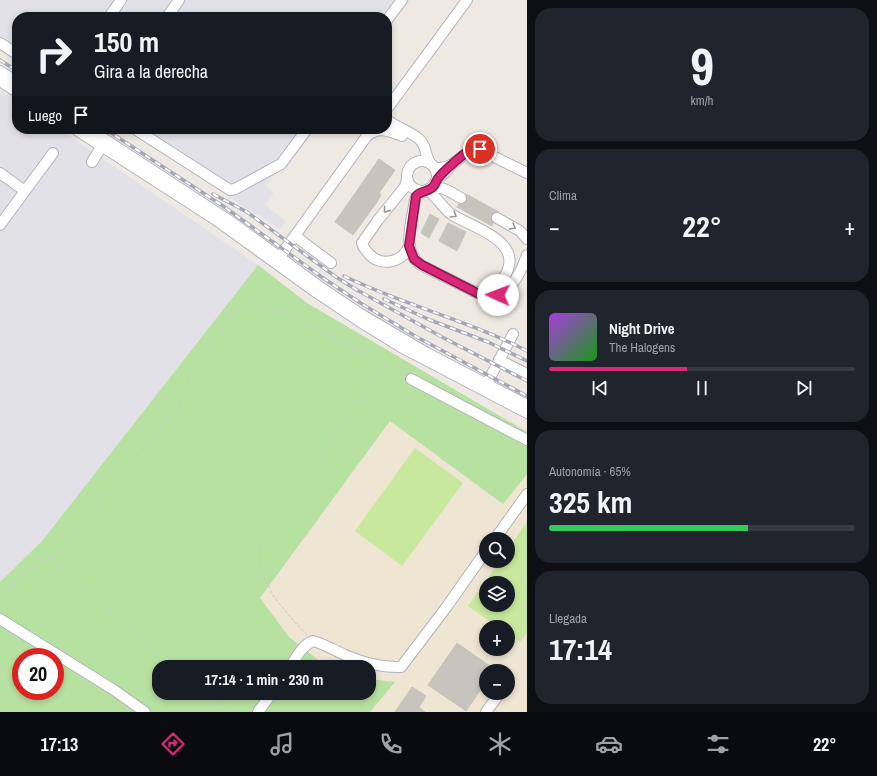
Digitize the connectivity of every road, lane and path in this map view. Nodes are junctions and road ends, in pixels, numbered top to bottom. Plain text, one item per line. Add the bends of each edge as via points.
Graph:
1 (121, 0) edge
2 (179, 0) edge
3 (402, 0) edge
4 (467, 0) edge
5 (113, 12) edge
6 (171, 12) edge
7 (392, 13) edge
8 (0, 43) edge
9 (12, 51) edge
10 (0, 71) edge
11 (12, 79) edge
12 (0, 81) edge
13 (12, 89) edge
14 (392, 102) edge
15 (392, 124) edge
16 (392, 133) edge
17 (85, 134) edge
18 (94, 134) edge
19 (144, 134) edge
20 (303, 134) edge
21 (369, 134) edge
22 (371, 134) edge
23 (366, 138) junction
24 (104, 143) junction
25 (53, 153) dead end
26 (92, 162) dead end
27 (413, 164) junction
28 (451, 165) junction
29 (433, 166) junction
30 (0, 173) edge
31 (527, 174) edge
32 (407, 178) junction
33 (437, 179) junction
34 (25, 191) junction
35 (427, 191) junction
36 (461, 198) tunnel mouth
37 (496, 218) tunnel mouth
38 (0, 225) edge
39 (295, 236) junction
40 (527, 239) edge
41 (409, 246) junction
42 (527, 255) edge
43 (277, 260) junction
44 (331, 263) dead end
45 (473, 291) junction
46 (512, 334) dead end
47 (499, 360) junction
48 (382, 365) junction
49 (527, 374) edge
50 (411, 378) joint
51 (485, 387) junction
52 (527, 405) edge
53 (527, 413) edge
54 (527, 440) edge
55 (527, 494) edge
56 (500, 532) edge
57 (50, 558) junction
58 (479, 561) edge
59 (0, 600) edge
60 (0, 619) edge
61 (313, 641) junction
62 (170, 660) edge
63 (295, 660) edge
64 (217, 700) edge
65 (267, 700) edge
66 (495, 700) edge
67 (145, 712) edge
68 (232, 712) edge
69 (258, 712) edge
70 (486, 712) edge

1 - 5 lane
2 - 6 lane
3 - 7 lane
4 - 14 lane
8 - 9 lane
10 - 11 lane
12 - 13 lane
15 - 29 lane via 425,145 428,159
16 - 27 lane via 408,138 417,145 421,152 419,159
17 - 24 lane
18 - 24 lane
19 - 20 lane via 230,190 281,164
21 - 23 lane
22 - 23 lane
23 - 39 lane
24 - 26 lane
24 - 43 lane via 233,223
25 - 34 lane
27 - 29 lane via 423,161
27 - 32 lane
28 - 29 lane via 439,168
28 - 31 lane via 471,150 478,148
28 - 33 lane
29 - 33 lane
30 - 34 lane
32 - 35 lane via 415,190
32 -> 41 lane via 404,188 362,243 363,248 381,262 402,257
33 - 35 lane via 433,187
34 - 38 lane
35 - 36 lane via 440,187
35 - 41 lane via 418,194 415,200
35 -> 45 lane via 452,214 498,240 507,251 508,270 497,286 486,293
37 -> 40 lane via 520,231
39 - 43 lane
39 - 44 lane
41 - 45 lane via 411,255 418,262
42 - 45 lane via 513,282 502,293 488,296
43 - 51 lane via 377,324
46 - 47 lane
47 - 49 lane
47 - 51 lane
48 - 50 path
48 - 57 path via 284,311 268,307 248,307 231,314 190,371 187,389 179,406 80,524 59,554
48 - 61 path via 318,461 275,519 259,547 260,570 274,597
50 - 54 lane
51 - 52 lane
51 - 53 lane
55 - 56 lane
57 - 59 path via 26,574
57 - 62 path via 108,610
58 - 61 lane via 401,667 360,661
60 - 67 lane
61 - 63 lane via 303,648
64 - 68 path
65 - 69 lane
66 - 70 lane

